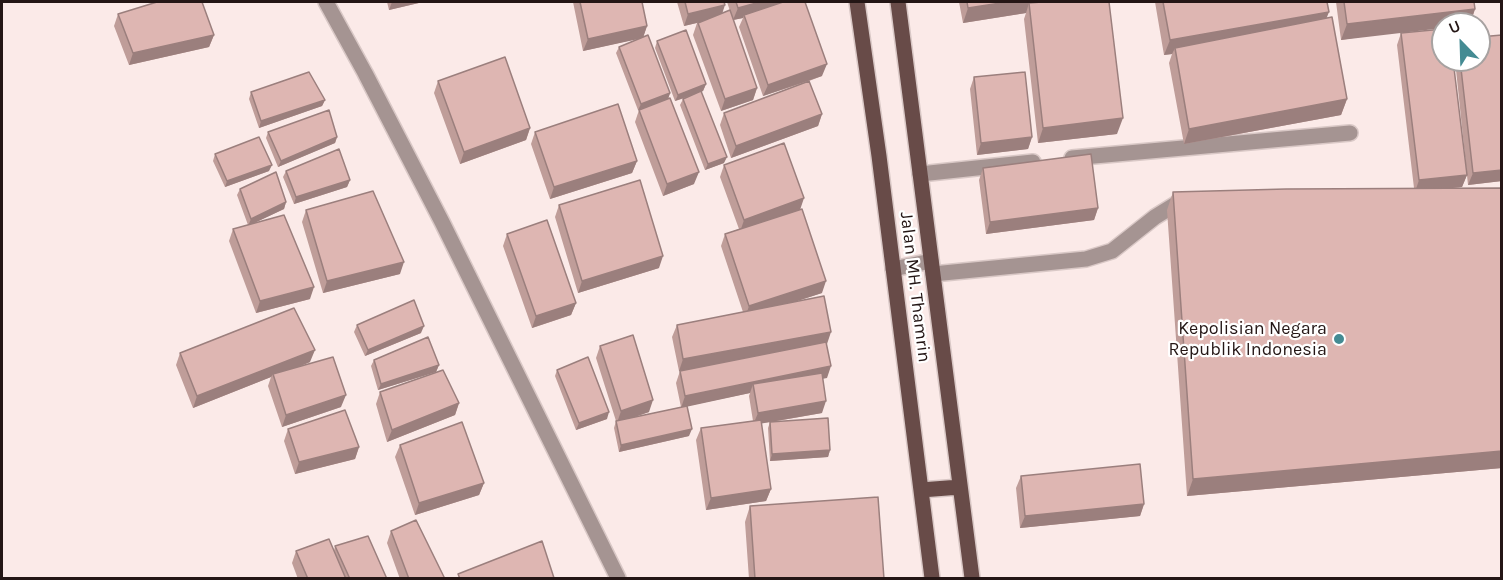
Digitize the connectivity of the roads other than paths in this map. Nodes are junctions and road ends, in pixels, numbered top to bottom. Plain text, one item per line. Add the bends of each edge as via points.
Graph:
1 (326, 2) edge
2 (857, 2) edge
3 (898, 2) edge
4 (1350, 133) dead end
5 (920, 174) junction
6 (1203, 198) edge
7 (932, 267) junction
8 (893, 269) junction
9 (960, 487) junction
10 (921, 490) junction
11 (618, 579) edge
12 (932, 579) edge
13 (972, 579) edge

1 - 11 street via 442,222
2 - 8 main road, Jalan MH. Thamrin
3 - 5 main road, Jalan MH. Thamrin
4 - 5 street
5 - 7 main road, Jalan MH. Thamrin
6 - 7 street via 1176,204 1112,251 1086,259
7 - 8 street
7 - 9 main road, Jalan MH. Thamrin
8 - 10 main road, Jalan MH. Thamrin
9 - 10 main road
9 - 13 main road, Jalan MH. Thamrin
10 - 12 main road, Jalan MH. Thamrin

